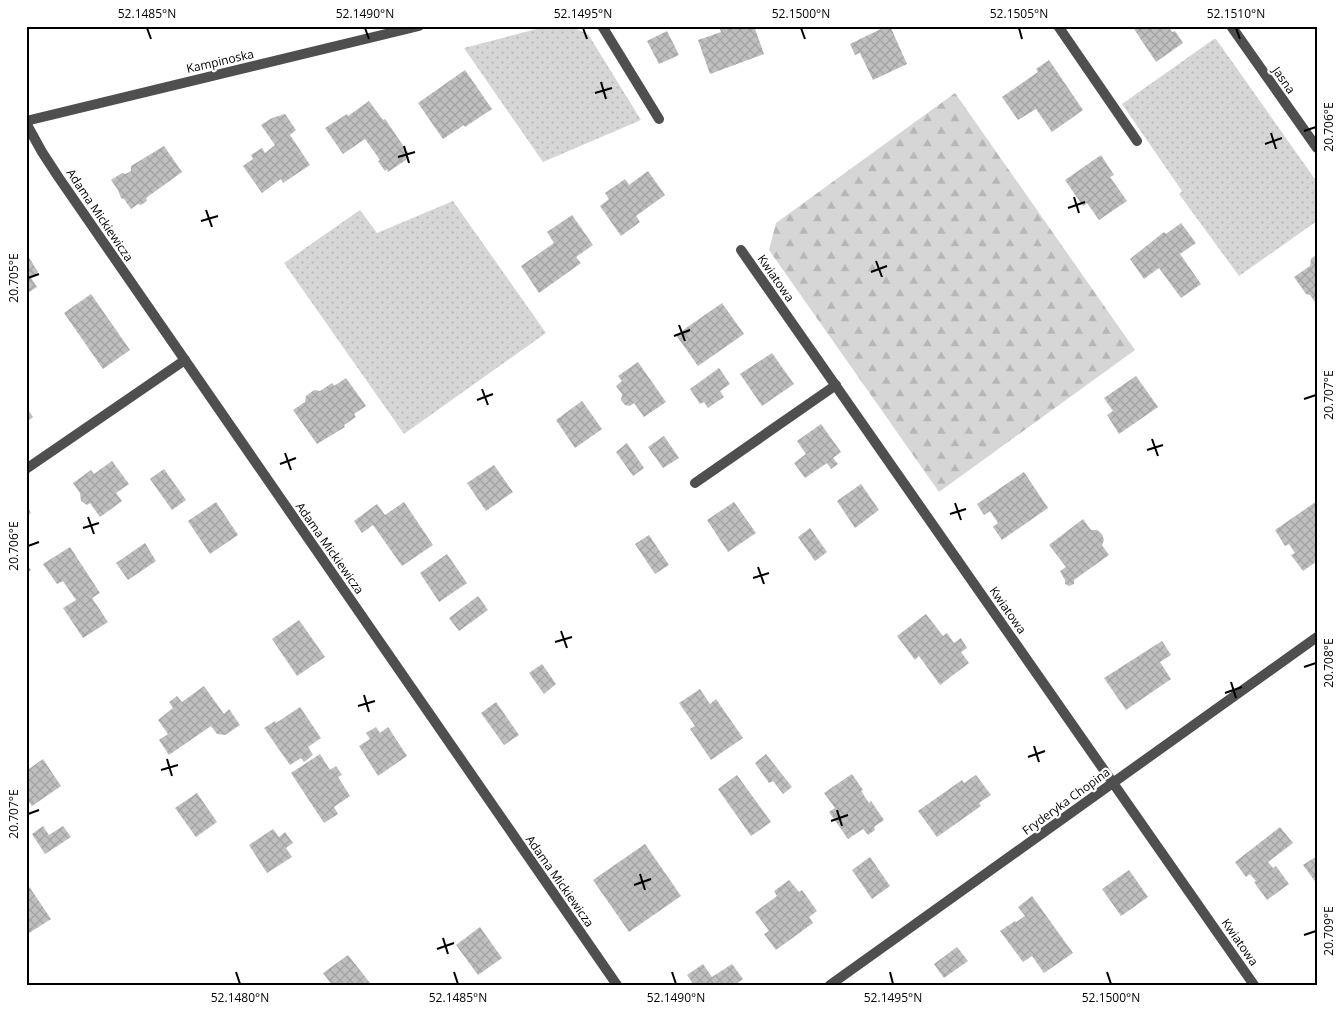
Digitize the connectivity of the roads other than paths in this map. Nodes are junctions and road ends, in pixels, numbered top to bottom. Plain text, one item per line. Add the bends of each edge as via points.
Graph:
1 (419, 26) edge
2 (602, 26) edge
3 (1058, 26) edge
4 (1232, 26) edge
5 (659, 119) dead end
6 (26, 122) edge
7 (1137, 141) dead end
8 (1317, 148) edge
9 (741, 250) dead end
10 (185, 360) junction
11 (836, 385) junction
12 (26, 469) edge
13 (695, 483) dead end
14 (1317, 637) edge
15 (1113, 783) junction
16 (617, 985) edge
17 (830, 985) edge
18 (1254, 985) edge

1 - 6 street, Kampinoska
2 - 5 street
3 - 7 street
4 - 8 street, Jasna
6 - 10 street, Adama Mickiewicza via 56,174
9 - 11 street, Kwiatowa
10 - 12 street
10 - 16 street, Adama Mickiewicza
11 - 13 street
11 - 15 street, Kwiatowa
14 - 15 street, Fryderyka Chopina
15 - 17 street, Fryderyka Chopina
15 - 18 street, Kwiatowa

